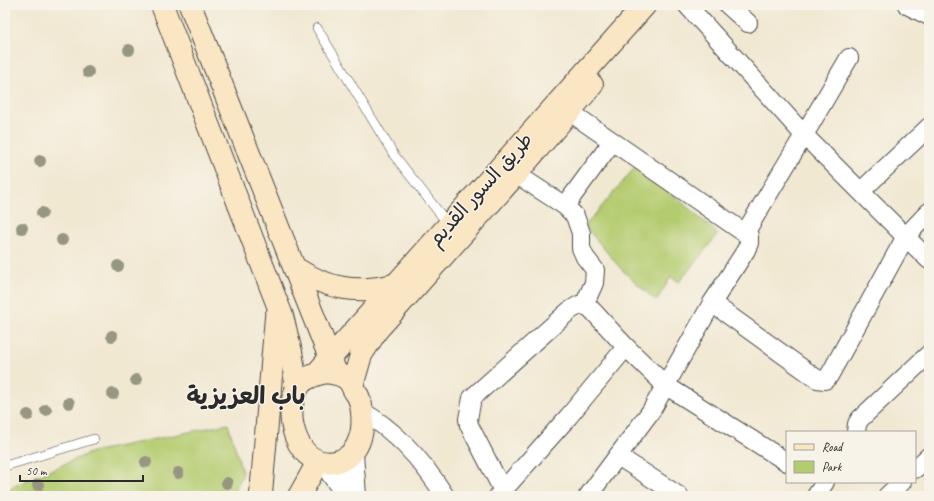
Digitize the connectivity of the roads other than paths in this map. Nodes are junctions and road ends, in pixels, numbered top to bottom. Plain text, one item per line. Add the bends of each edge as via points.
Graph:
1 (162, 5) edge
2 (190, 5) edge
3 (645, 5) edge
4 (658, 5) edge
5 (687, 5) edge
6 (728, 5) edge
7 (907, 5) edge
8 (929, 16) edge
9 (748, 23) dead end
10 (317, 28) dead end
11 (850, 58) dead end
12 (570, 112) junction
13 (929, 126) edge
14 (804, 135) junction
15 (612, 142) junction
16 (516, 174) junction
17 (860, 191) junction
18 (565, 206) junction
19 (929, 212) edge
20 (448, 224) junction
21 (745, 233) junction
22 (906, 236) junction
23 (929, 260) edge
24 (295, 268) junction
25 (394, 285) junction
26 (277, 301) junction
27 (712, 303) junction
28 (584, 305) junction
29 (626, 347) junction
30 (929, 354) edge
31 (333, 373) junction
32 (665, 385) junction
33 (297, 389) junction
34 (362, 411) junction
35 (292, 413) junction
36 (856, 431) edge
37 (94, 439) dead end
38 (352, 454) junction
39 (618, 456) junction
40 (929, 456) edge
41 (786, 461) edge
42 (321, 462) junction
43 (5, 466) edge
44 (916, 468) edge
45 (901, 483) edge
46 (500, 494) edge
47 (261, 495) edge
48 (590, 495) edge
49 (299, 496) edge
50 (348, 496) edge
51 (355, 496) edge
52 (445, 496) edge
53 (679, 496) edge
54 (887, 496) edge

1 - 26 main road
2 - 24 main road
3 - 20 main road, طريق السور القديم
4 - 12 main road, طريق السور القديم
5 - 14 street
6 - 9 street
7 - 8 street
10 - 20 lane via 394,155
11 - 14 street
12 - 15 street
12 - 16 main road, طريق السور القديم
13 - 17 street
14 - 17 street
14 - 21 street
15 - 18 street
15 - 21 street
16 - 18 street
16 - 31 main road, طريق السور القديم via 377,330 361,355 356,369
17 - 22 street
18 - 28 street via 575,216 581,233 581,248 595,270 594,283
19 - 22 street
20 - 25 main road, طريق السور القديم
21 - 27 street via 749,236 749,243
22 - 23 street
22 - 27 street via 825,380 817,379
24 - 25 main road via 310,278 342,289 377,289
24 - 31 main road
25 - 31 main road, طريق السور القديم
26 - 33 main road via 289,340
26 - 47 main road
27 - 32 street
28 - 29 street via 591,308
28 - 46 street via 578,305 569,312 472,398 469,425
29 - 32 street
29 - 46 street
30 - 36 street via 860,419
31 - 33 main road via 308,377
31 - 34 main road via 358,396
32 - 39 street via 651,411
32 - 41 street
33 - 35 main road
34 - 38 main road via 358,445
34 - 52 street via 376,419 401,441
35 - 42 main road via 297,442 309,457
35 - 47 main road
37 - 43 lane
38 - 42 main road via 332,463
38 - 51 street
39 - 48 street
39 - 53 street
40 - 44 street
42 - 49 main road
42 - 50 street
45 - 54 street

